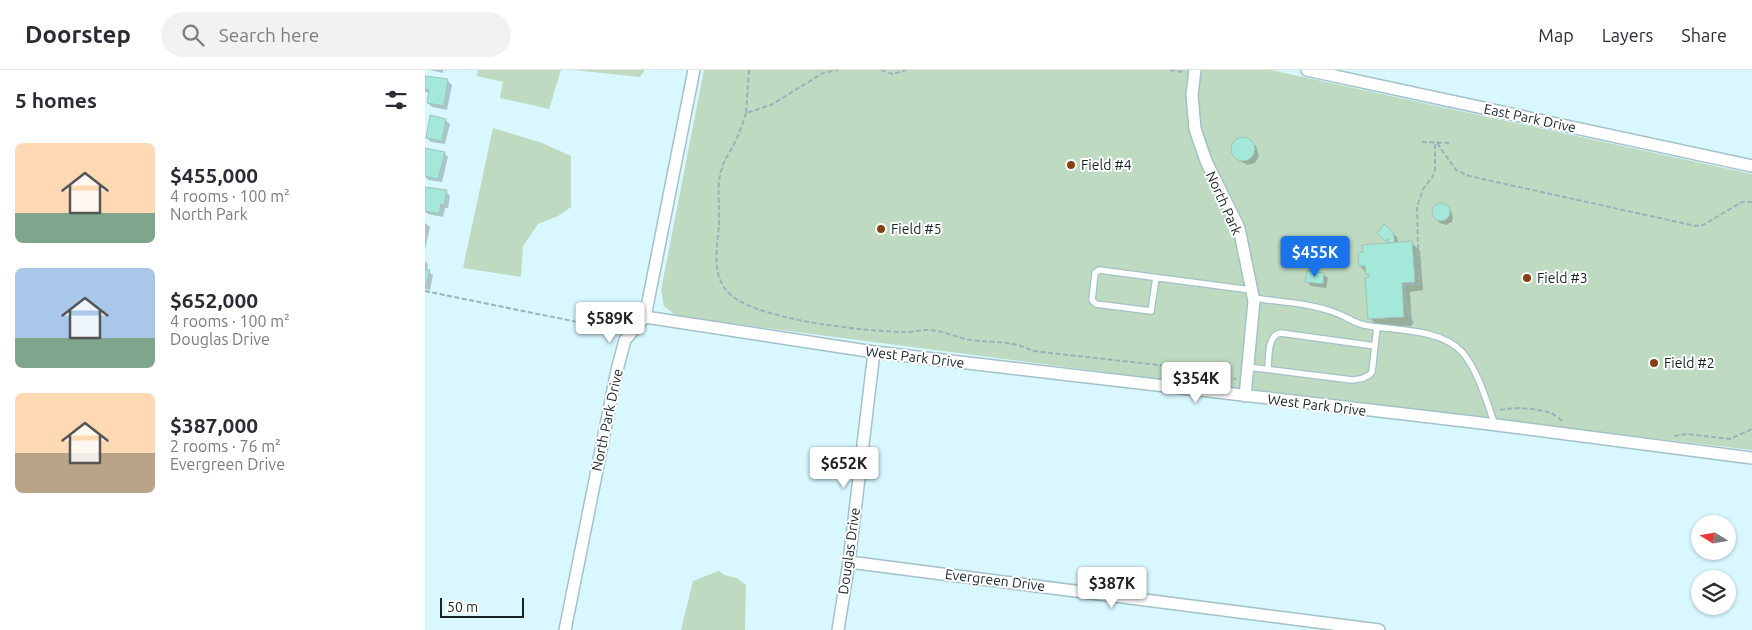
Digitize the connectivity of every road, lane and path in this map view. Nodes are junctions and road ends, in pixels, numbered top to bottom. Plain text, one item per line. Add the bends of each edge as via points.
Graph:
1 (695, 70) edge
2 (749, 70) edge
3 (838, 70) edge
4 (881, 70) edge
5 (906, 70) edge
6 (1170, 70) edge
7 (1307, 70) edge
8 (1190, 72) edge
9 (747, 113) junction
10 (1422, 142) dead end
11 (1436, 143) junction
12 (1449, 143) dead end
13 (1752, 166) edge
14 (1752, 202) edge
15 (1156, 278) junction
16 (425, 291) edge
17 (1252, 294) junction
18 (645, 317) junction
19 (1377, 327) junction
20 (612, 329) dead end
21 (1416, 333) junction
22 (1375, 346) junction
23 (874, 352) junction
24 (1248, 367) junction
25 (1268, 369) junction
26 (1236, 379) dead end
27 (1245, 396) junction
28 (1497, 411) dead end
29 (1495, 425) junction
30 (1569, 425) dead end
31 (1752, 429) edge
32 (1674, 436) dead end
33 (1752, 458) edge
34 (849, 562) junction
35 (565, 630) edge
36 (838, 630) edge
37 (1379, 630) edge

1 - 18 street, North Park Drive
2 - 9 path
3 - 9 path via 823,73 771,105
4 - 5 path via 893,74
6 - 8 path
7 - 13 street, East Park Drive
8 - 17 street, North Park via 1195,130 1205,161 1239,228
9 - 26 path via 722,167 716,261 725,290 746,305 784,318 870,330 927,330 971,340 1015,343 1033,351 1203,370
10 - 11 path
11 - 12 path
11 - 14 path via 1456,170 1469,176 1696,226 1742,202
11 - 21 path via 1435,170 1423,188 1417,207 1419,284 1404,285
15 - 15 lane via 1099,270 1095,273 1092,300 1096,304 1151,311
15 - 17 lane
16 - 20 path
17 - 19 lane via 1309,305
17 - 24 street, North Park
18 - 23 street, West Park Drive
18 - 35 street, North Park Drive via 625,340 617,370
19 - 21 lane
19 - 22 lane
21 - 29 lane via 1437,337 1462,352 1472,366
22 - 25 lane via 1372,372 1363,378 1352,380
22 - 25 lane via 1276,333 1272,336
23 - 27 street, West Park Drive
23 - 34 street, Douglas Drive
24 - 25 lane
24 - 27 street, North Park
27 - 29 street, West Park Drive
28 - 30 path via 1513,408 1544,412
29 - 33 street, West Park Drive
31 - 32 path via 1730,439 1687,434
34 - 36 street, Douglas Drive
34 - 37 street, Evergreen Drive

